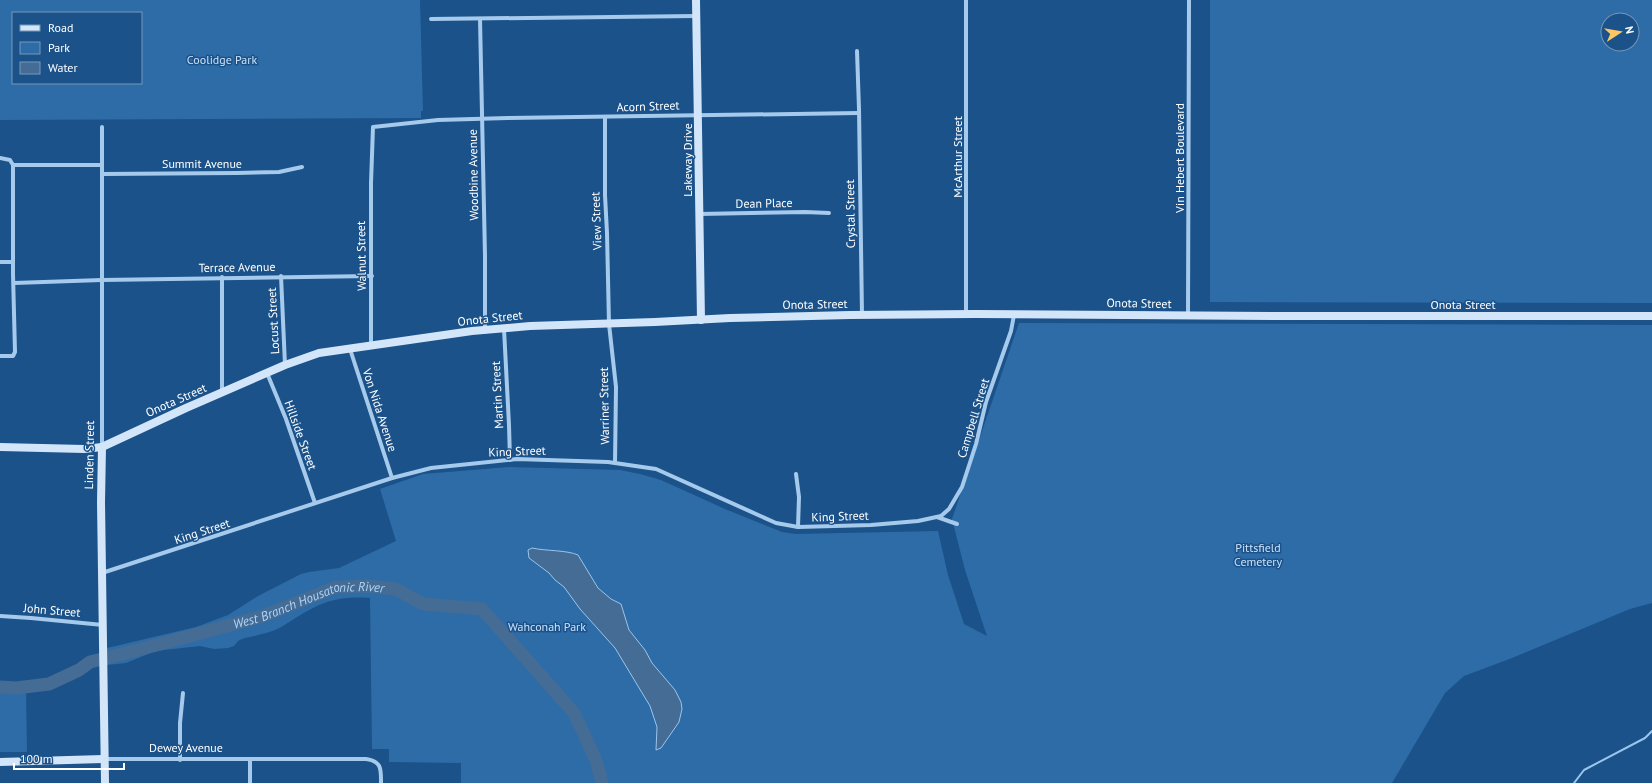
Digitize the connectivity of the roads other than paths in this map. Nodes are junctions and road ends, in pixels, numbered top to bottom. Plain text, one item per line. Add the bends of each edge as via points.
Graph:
1 (696, 0) edge
2 (966, 0) edge
3 (1189, 0) edge
4 (696, 16) junction
5 (480, 18) junction
6 (431, 19) dead end
7 (857, 52) dead end
8 (859, 113) junction
9 (698, 115) junction
10 (605, 118) junction
11 (482, 119) junction
12 (436, 120) joint
13 (102, 127) dead end
14 (0, 158) edge
15 (13, 165) junction
16 (102, 165) junction
17 (302, 167) dead end
18 (102, 174) junction
19 (828, 213) dead end
20 (699, 214) junction
21 (0, 262) edge
22 (13, 262) junction
23 (281, 276) junction
24 (372, 276) junction
25 (222, 277) junction
26 (102, 280) junction
27 (14, 284) junction
28 (966, 314) junction
29 (1014, 314) junction
30 (862, 315) junction
31 (1188, 316) junction
32 (1652, 316) edge
33 (701, 320) junction
34 (609, 324) junction
35 (504, 329) junction
36 (485, 330) junction
37 (371, 346) junction
38 (350, 349) junction
39 (0, 356) edge
40 (285, 365) junction
41 (267, 373) junction
42 (222, 393) junction
43 (0, 446) edge
44 (102, 447) junction
45 (510, 460) junction
46 (615, 463) junction
47 (796, 474) dead end
48 (392, 478) junction
49 (315, 503) junction
50 (936, 517) junction
51 (957, 524) dead end
52 (798, 527) junction
53 (102, 573) junction
54 (0, 616) edge
55 (103, 625) junction
56 (183, 694) dead end
57 (103, 759) junction
58 (250, 759) junction
59 (180, 760) junction
60 (0, 762) edge
61 (105, 783) edge
62 (250, 783) edge
63 (381, 783) edge

1 - 4 street, Lakeway Drive
2 - 28 street, McArthur Street
3 - 31 street, Vin Hebert Boulevard
4 - 5 street
4 - 9 street, Lakeway Drive
5 - 6 street
5 - 11 street, Woodbine Avenue
7 - 8 street, Crystal Street
8 - 9 street, Acorn Street
8 - 30 street, Crystal Street
9 - 10 street, Acorn Street
9 - 20 street, Lakeway Drive
10 - 11 street, Acorn Street
10 - 34 street, View Street
11 - 12 street, Acorn Street
11 - 36 street, Woodbine Avenue
12 - 24 street, Walnut Street via 373,127
13 - 16 street, Linden Street
14 - 15 street via 10,160
15 - 16 street
15 - 22 street
16 - 18 street, Linden Street
17 - 18 street, Summit Avenue via 279,172 237,174
18 - 26 street, Linden Street
19 - 20 street, Dean Place
20 - 33 street, Lakeway Drive
21 - 22 street
22 - 27 street
23 - 24 street, Terrace Avenue
23 - 25 street, Terrace Avenue
23 - 40 street, Locust Street
24 - 37 street, Walnut Street
25 - 26 street, Terrace Avenue
25 - 42 street
26 - 27 street, Terrace Avenue
26 - 44 street, Linden Street
27 - 39 street via 15,352 13,356
28 - 29 street, Onota Street
28 - 30 street, Onota Street
29 - 31 street, Onota Street
29 - 50 street, Campbell Street via 962,487 949,509 942,516
30 - 33 street, Onota Street
31 - 32 street, Onota Street
33 - 34 street, Onota Street
34 - 35 street, Onota Street
34 - 46 street, Warriner Street via 616,387
35 - 36 street, Onota Street
35 - 45 street, Martin Street
36 - 37 street, Onota Street
37 - 38 street, Onota Street
38 - 40 street, Onota Street via 318,353
38 - 48 street, Von Nida Avenue
40 - 41 street, Onota Street
41 - 42 street, Onota Street
41 - 49 street, Hillside Street
42 - 44 street, Onota Street
43 - 44 street, Onota Street via 84,449
44 - 53 street, Linden Street
45 - 46 street, King Street
45 - 48 street, King Street via 431,468
46 - 52 street, King Street via 656,469 776,523
47 - 52 street via 799,497
48 - 49 street, King Street
49 - 53 street, King Street
50 - 51 street
50 - 52 street, King Street via 879,524
53 - 55 street, Linden Street
54 - 55 street, John Street
55 - 57 street, Linden Street
56 - 59 street
57 - 59 street, Dewey Avenue
57 - 60 street, Dewey Avenue
57 - 61 street, Linden Street
58 - 59 street, Dewey Avenue
58 - 62 street
58 - 63 street, Dewey Avenue via 372,760 378,764 381,771

